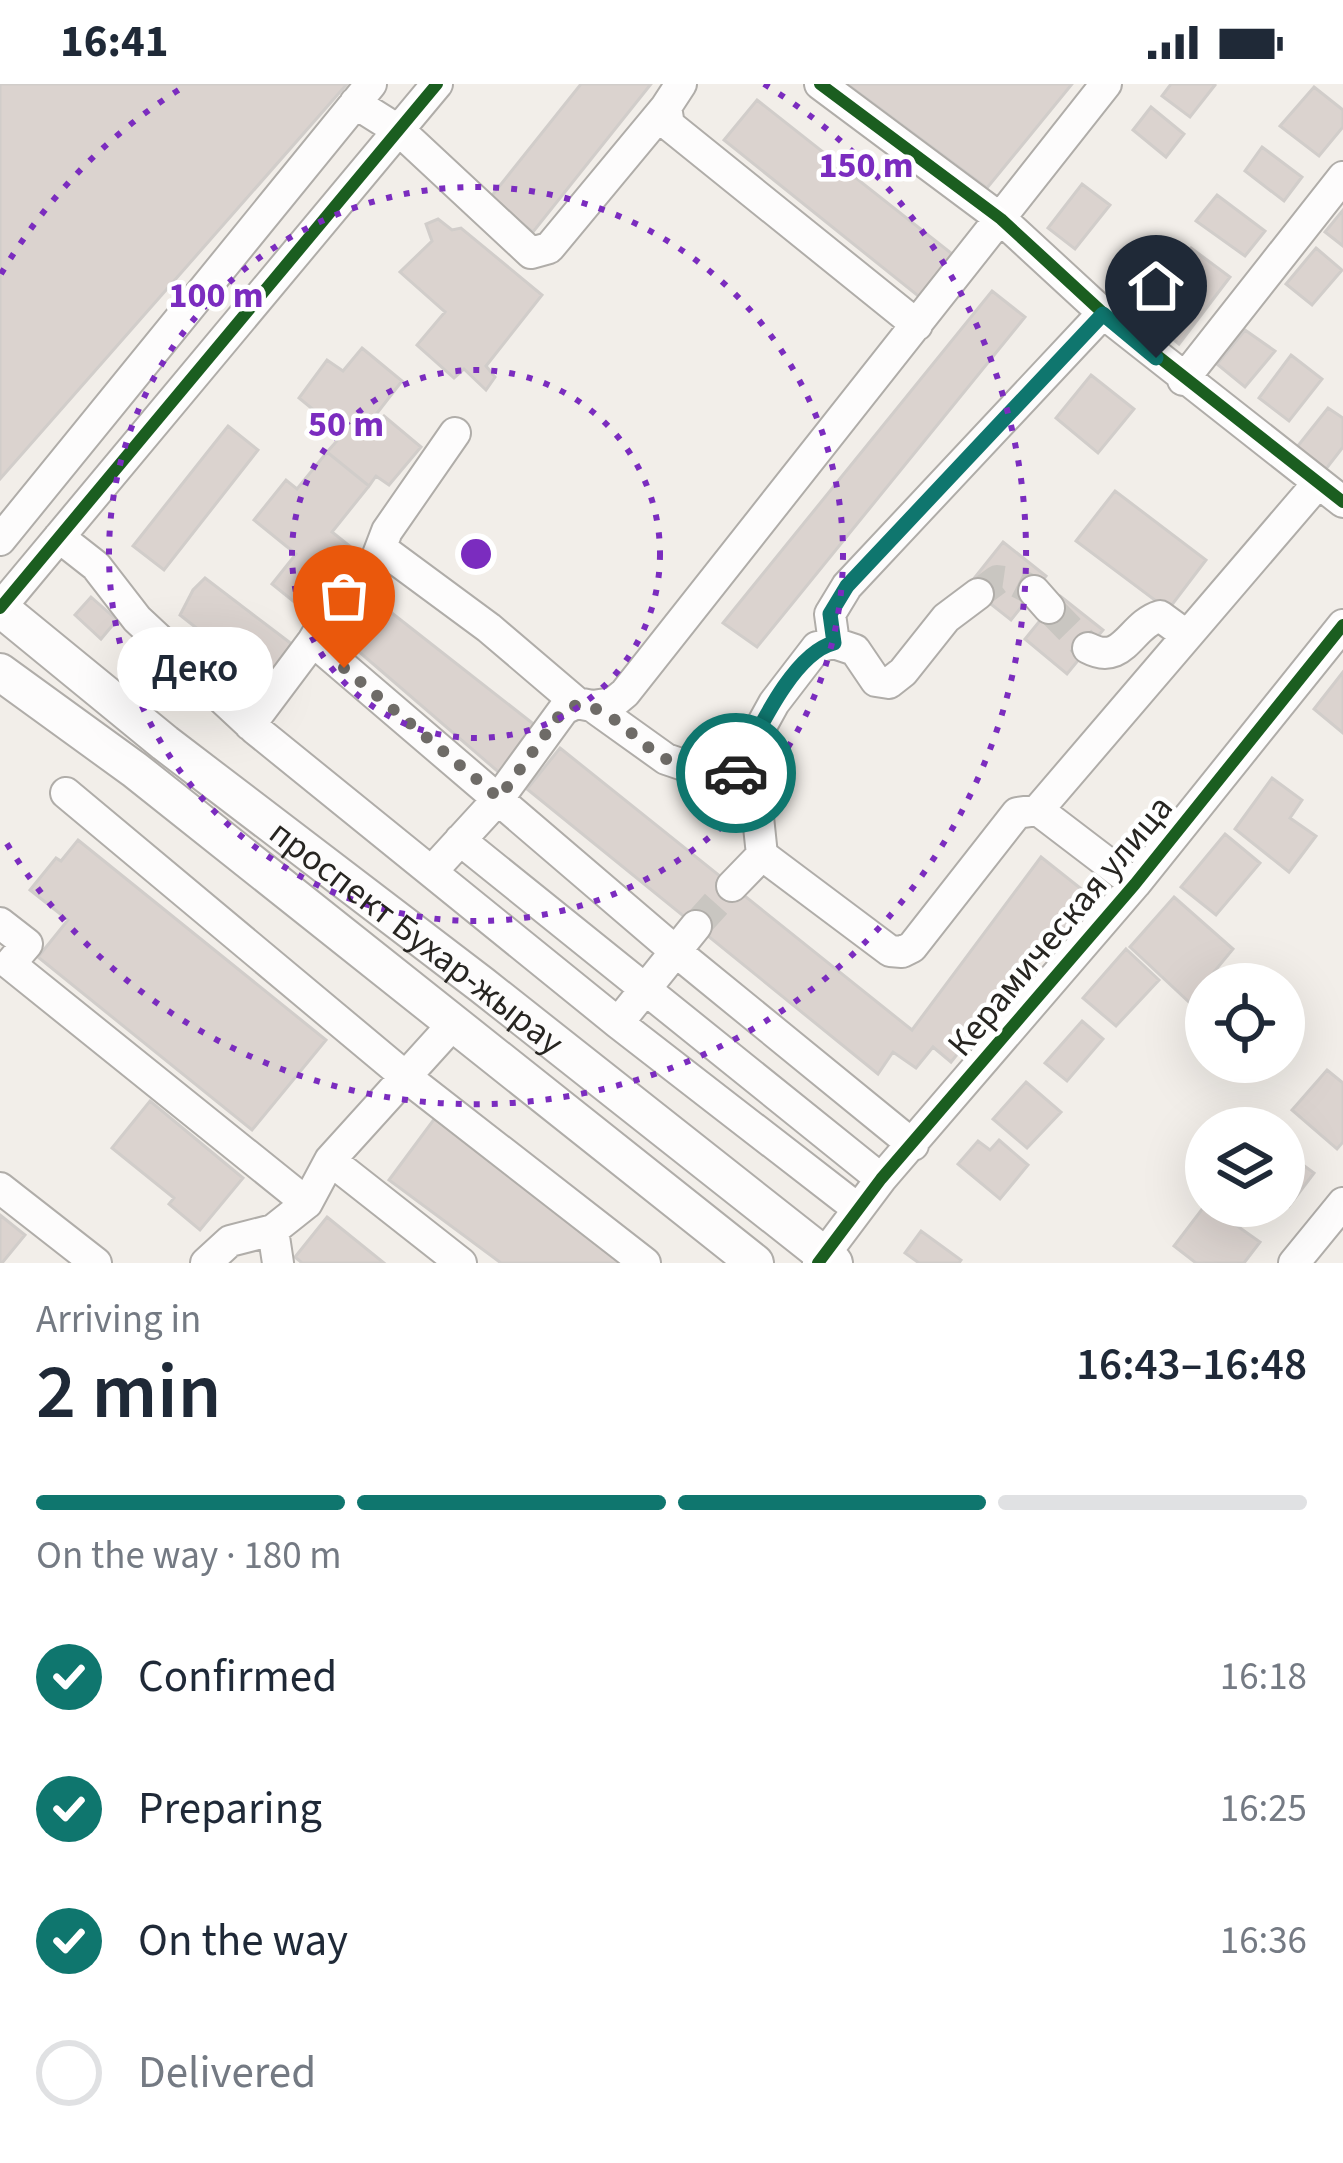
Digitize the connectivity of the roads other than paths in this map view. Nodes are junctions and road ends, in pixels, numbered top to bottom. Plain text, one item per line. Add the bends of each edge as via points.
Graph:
1 (437, 84) edge
2 (820, 84) edge
3 (1106, 84) edge
4 (363, 93) edge
5 (673, 96) edge
6 (401, 132) junction
7 (1343, 177) edge
8 (1001, 219) junction
9 (1103, 314) junction
10 (917, 325) junction
11 (146, 362) junction
12 (1183, 380) junction
13 (178, 392) junction
14 (455, 434) dead end
15 (1318, 483) junction
16 (1343, 502) edge
17 (59, 537) junction
18 (0, 540) edge
19 (978, 595) tunnel mouth
20 (338, 599) tunnel mouth
21 (0, 608) edge
22 (1343, 625) edge
23 (1186, 635) junction
24 (313, 641) junction
25 (834, 643) junction
26 (1088, 648) dead end
27 (0, 672) edge
28 (585, 704) junction
29 (250, 725) junction
30 (731, 781) junction
31 (66, 793) dead end
32 (499, 798) junction
33 (1038, 810) junction
34 (460, 840) junction
35 (762, 855) junction
36 (433, 870) junction
37 (1136, 884) junction
38 (732, 886) tunnel mouth
39 (0, 922) edge
40 (695, 926) tunnel mouth
41 (674, 950) junction
42 (644, 986) junction
43 (454, 1022) junction
44 (617, 1023) junction
45 (406, 1076) junction
46 (913, 1145) junction
47 (330, 1160) junction
48 (881, 1180) junction
49 (0, 1188) edge
50 (307, 1203) junction
51 (1343, 1203) edge
52 (859, 1209) junction
53 (273, 1230) junction
54 (826, 1261) edge
55 (96, 1263) edge
56 (206, 1263) edge
57 (278, 1263) edge
58 (461, 1263) edge
59 (645, 1263) edge
60 (755, 1263) edge
61 (1294, 1263) edge

1 - 6 street
2 - 8 street
3 - 8 street
4 - 6 street
4 - 11 street
5 - 6 street via 549,248 531,253
5 - 10 street via 669,125
6 - 13 street
7 - 12 street
8 - 9 street
8 - 10 street
9 - 12 street
9 - 25 street via 847,586 830,614
10 - 28 street via 626,693 613,703
11 - 13 street
11 - 18 street
12 - 15 street
13 - 17 street
14 - 28 street via 387,531 378,557 489,628
15 - 16 street
15 - 23 street
17 - 21 street
17 - 29 street
19 - 25 street via 946,618 890,683 877,681 855,650
20 - 24 street
21 - 54 main road, проспект Бухар-жырау
22 - 37 street, Керамическая улица
23 - 26 street via 1160,616 1114,654
23 - 33 street
24 - 29 street
24 - 32 street
25 - 30 street via 817,647 774,703
27 - 43 main road, проспект Бухар-жырау
28 - 30 street via 666,759
28 - 32 street via 564,709
29 - 36 street
30 - 35 street via 758,817
31 - 45 street
32 - 34 street
32 - 41 street
33 - 35 street via 1017,813 902,952 890,951
33 - 37 street
34 - 36 street
34 - 42 street
35 - 38 street
36 - 44 street
37 - 46 street, Керамическая улица
39 - 50 street via 27,944 10,964
40 - 41 street
41 - 42 street
41 - 46 street
42 - 44 street
42 - 48 street
43 - 45 street
43 - 60 main road, проспект Бухар-жырау
44 - 52 street
45 - 47 street
45 - 59 street
46 - 48 street, Керамическая улица
47 - 50 street
47 - 58 street
48 - 52 street, Керамическая улица
49 - 55 street
50 - 53 street
51 - 61 street
52 - 54 street, Керамическая улица
53 - 56 street via 230,1241
53 - 57 street

